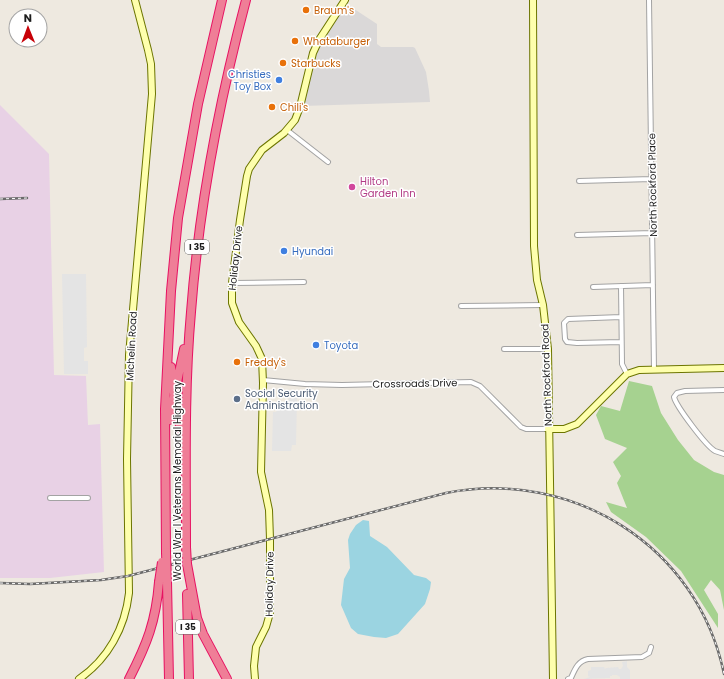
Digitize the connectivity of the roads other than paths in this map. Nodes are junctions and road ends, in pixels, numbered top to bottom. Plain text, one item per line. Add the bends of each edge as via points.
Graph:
1 (135, 0) edge
2 (222, 0) edge
3 (246, 0) edge
4 (344, 0) edge
5 (533, 0) edge
6 (650, 0) edge
7 (287, 130) junction
8 (328, 162) dead end
9 (652, 179) junction
10 (579, 181) dead end
11 (653, 233) junction
12 (577, 235) dead end
13 (304, 282) dead end
14 (232, 283) junction
15 (653, 285) junction
16 (621, 286) junction
17 (593, 287) dead end
18 (543, 305) junction
19 (461, 306) dead end
20 (191, 311) junction
21 (621, 317) junction
22 (170, 320) junction
23 (621, 342) junction
24 (504, 349) dead end
25 (548, 349) junction
26 (724, 368) edge
27 (654, 370) junction
28 (627, 374) junction
29 (263, 380) junction
30 (724, 390) edge
31 (174, 394) junction
32 (548, 429) junction
33 (165, 444) junction
34 (185, 449) junction
35 (724, 454) edge
36 (50, 498) dead end
37 (88, 498) dead end
38 (188, 575) junction
39 (163, 582) junction
40 (651, 647) dead end
41 (79, 679) edge
42 (129, 679) edge
43 (169, 679) edge
44 (188, 679) edge
45 (227, 679) edge
46 (255, 679) edge
47 (553, 679) edge
48 (568, 679) edge

1 - 41 street, Michelin Road via 151,64 152,94 129,355 129,593 122,624 113,643 98,663
2 - 22 highway, World War I Veterans Memorial Highway / I 35 via 198,104 182,190
3 - 20 highway, World War I Veterans Memorial Highway / I 35 via 215,135 202,212
4 - 7 street, Holiday Drive via 318,40 310,62 300,107 295,120
5 - 18 street, North Rockford Road via 534,246 537,280
6 - 9 street, North Rockford Place
7 - 8 street
7 - 14 street, Holiday Drive via 262,150 249,169
9 - 10 street
9 - 11 street, North Rockford Place
11 - 12 street
11 - 15 street, North Rockford Place
13 - 14 street
14 - 29 street, Holiday Drive via 233,307 239,322 259,352
15 - 16 street
15 - 27 street, North Rockford Place
16 - 17 street
16 - 21 street
18 - 19 street
18 - 25 street, North Rockford Road
20 - 31 highway
20 - 34 highway, World War I Veterans Memorial Highway / I 35
21 - 23 street
21 - 23 street via 568,319 564,323 567,342
22 - 31 highway
22 - 33 highway, World War I Veterans Memorial Highway / I 35
23 - 28 street via 622,364
24 - 25 street
25 - 32 street, North Rockford Road
26 - 27 street
27 - 28 street via 639,370
28 - 32 street via 577,424 564,429
29 - 32 street, Crossroads Drive via 336,385 471,382 480,386 521,426 526,429
29 - 46 street, Holiday Drive via 261,472 269,518 270,608 268,621 255,653
30 - 35 street via 685,391 677,393 674,397 705,442 715,451
31 - 33 highway
31 - 34 highway
32 - 47 street, North Rockford Road
33 - 39 highway, World War I Veterans Memorial Highway / I 35, bridge via 166,542
34 - 38 highway, World War I Veterans Memorial Highway / I 35, bridge
36 - 37 street
38 - 44 highway, World War I Veterans Memorial Highway / I 35
38 - 45 highway via 203,634
39 - 42 highway via 153,625
39 - 43 highway, World War I Veterans Memorial Highway / I 35
40 - 48 street via 649,653 642,657 583,660 578,663 571,678

